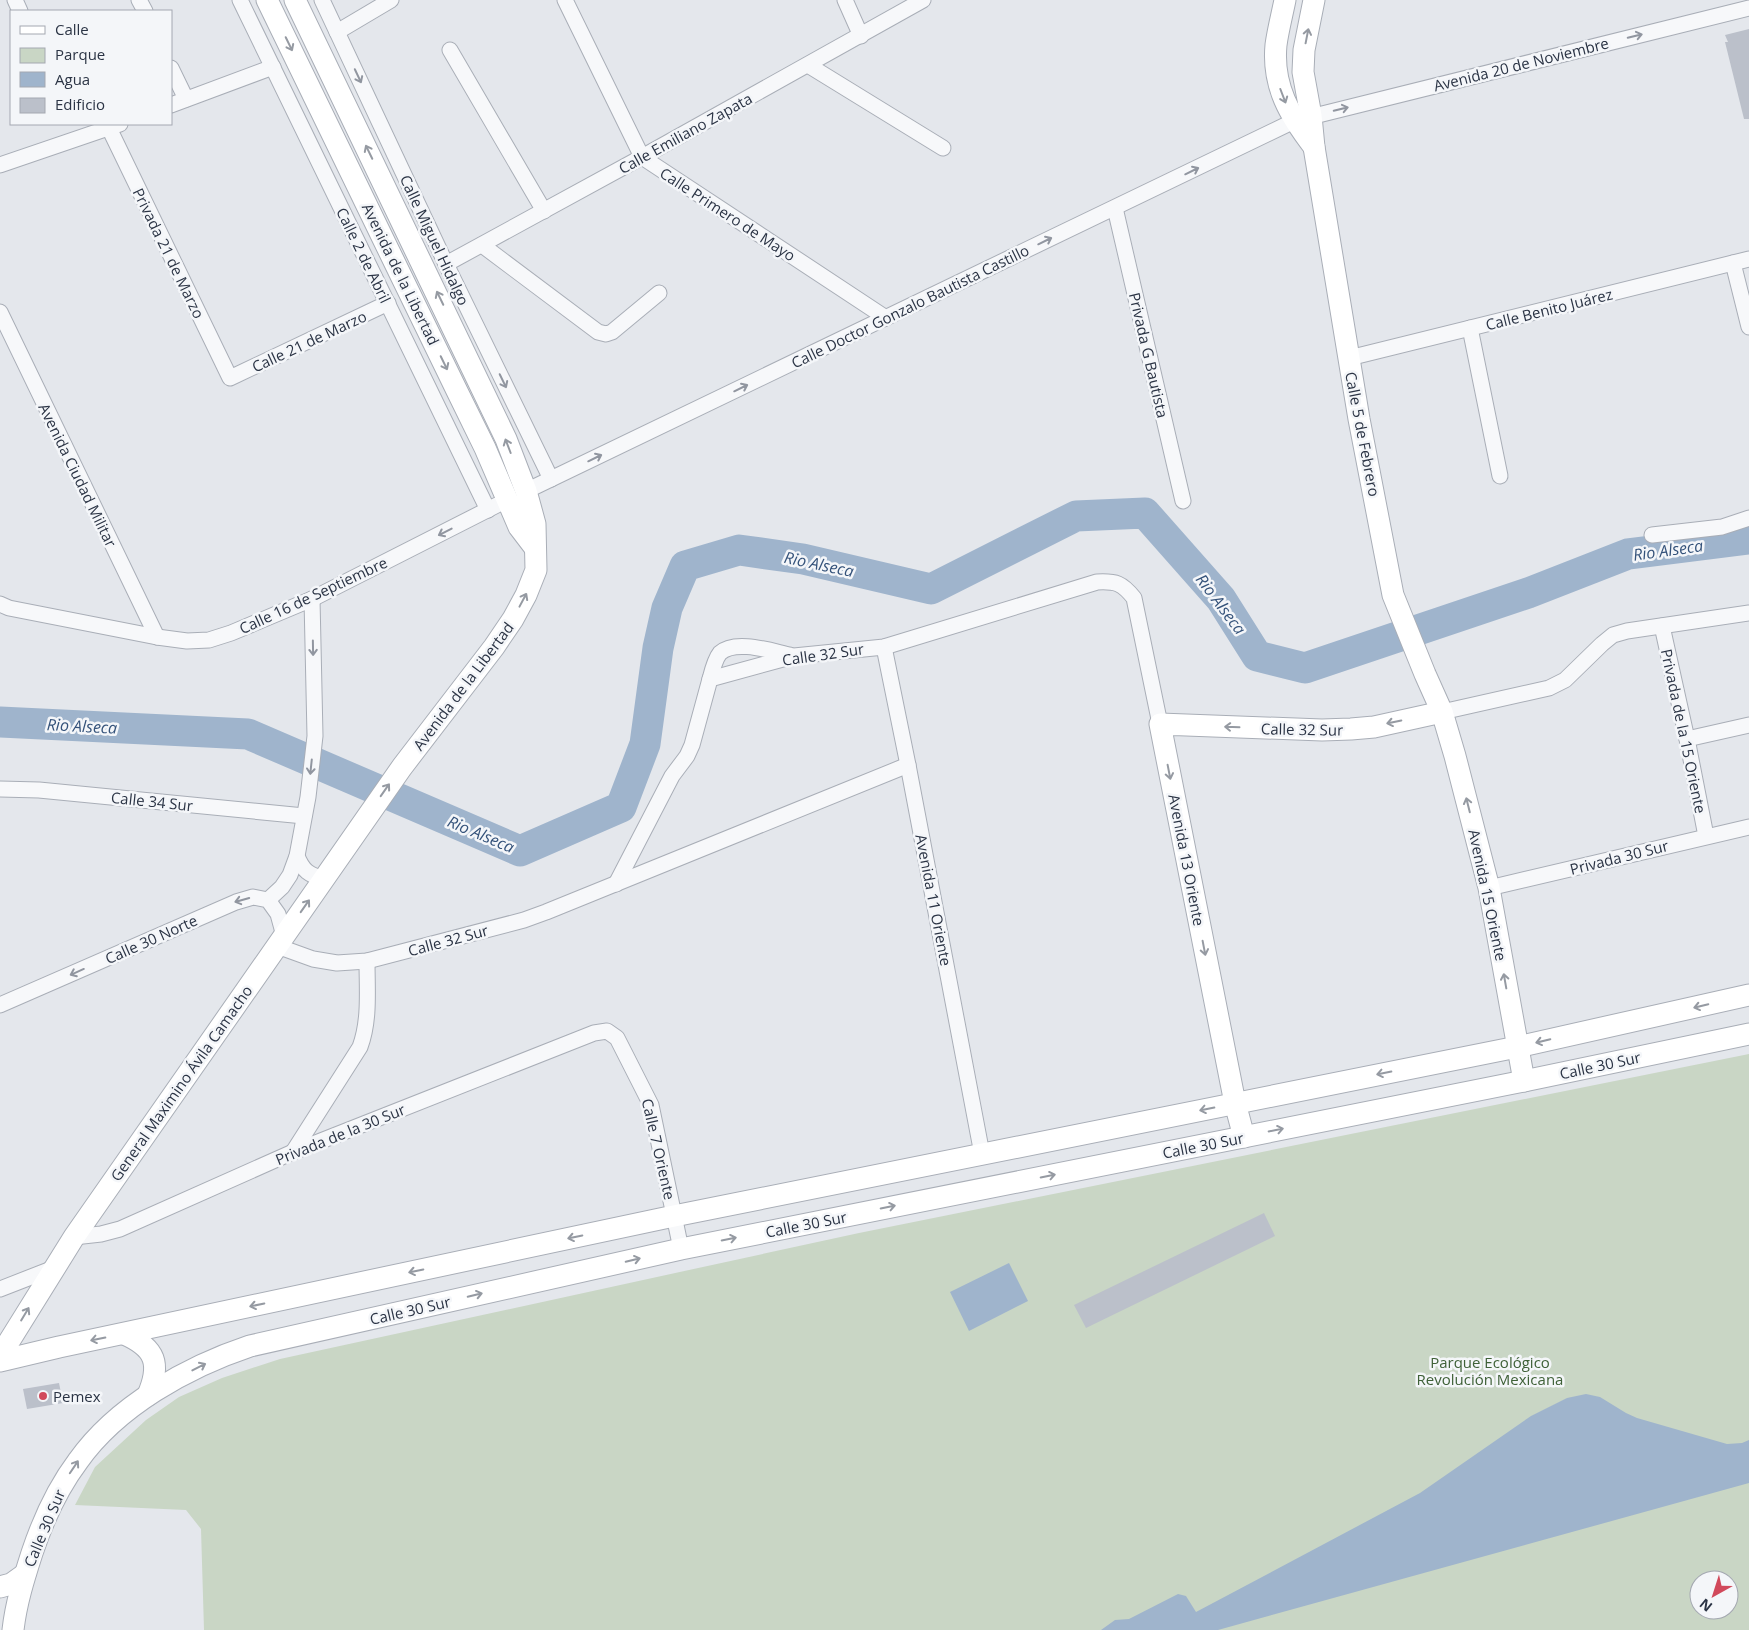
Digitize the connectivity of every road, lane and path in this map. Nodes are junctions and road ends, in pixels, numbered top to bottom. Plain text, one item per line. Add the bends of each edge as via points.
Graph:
1 (240, 0) edge
2 (267, 0) edge
3 (295, 0) edge
4 (322, 0) edge
5 (392, 0) edge
6 (565, 0) edge
7 (845, 0) edge
8 (923, 0) edge
9 (1286, 0) edge
10 (1314, 0) edge
11 (1749, 8) edge
12 (338, 32) junction
13 (861, 36) junction
14 (450, 50) dead end
15 (808, 65) junction
16 (273, 67) junction
17 (172, 70) edge
18 (186, 99) junction
19 (172, 105) edge
20 (1302, 119) junction
21 (115, 126) edge
22 (943, 148) dead end
23 (642, 158) junction
24 (0, 164) edge
25 (1115, 208) junction
26 (544, 211) junction
27 (482, 245) junction
28 (1749, 260) edge
29 (1733, 263) junction
30 (446, 264) junction
31 (659, 293) dead end
32 (388, 303) junction
33 (0, 312) edge
34 (886, 318) junction
35 (1749, 327) edge
36 (1470, 328) junction
37 (1349, 358) junction
38 (230, 378) joint
39 (480, 382) junction
40 (458, 392) junction
41 (1500, 476) dead end
42 (551, 479) junction
43 (517, 495) junction
44 (1183, 501) dead end
45 (488, 510) junction
46 (1749, 518) edge
47 (1652, 535) dead end
48 (1125, 587) joint
49 (312, 600) junction
50 (0, 604) edge
51 (1749, 613) edge
52 (1662, 626) junction
53 (157, 637) junction
54 (884, 647) junction
55 (794, 656) junction
56 (710, 679) junction
57 (1442, 712) junction
58 (1160, 724) junction
59 (1749, 725) edge
60 (1687, 739) junction
61 (908, 765) junction
62 (0, 789) edge
63 (368, 814) joint
64 (304, 816) junction
65 (1749, 827) edge
66 (1706, 836) junction
67 (296, 856) junction
68 (324, 879) junction
69 (616, 884) junction
70 (1489, 888) junction
71 (268, 900) junction
72 (281, 941) junction
73 (367, 961) junction
74 (1749, 995) edge
75 (0, 1005) edge
76 (607, 1031) joint
77 (1749, 1034) edge
78 (1517, 1046) junction
79 (1524, 1081) junction
80 (1235, 1103) junction
81 (1244, 1136) junction
82 (293, 1152) junction
83 (982, 1154) junction
84 (674, 1216) junction
85 (74, 1237) junction
86 (681, 1249) junction
87 (54, 1268) junction
88 (0, 1289) edge
89 (124, 1334) junction
90 (0, 1356) edge
91 (0, 1361) edge
92 (148, 1395) junction
93 (25, 1574) junction
94 (0, 1587) edge
95 (13, 1630) edge

1 - 16 street, Calle 2 de Abril
2 -> 40 main road, Avenida de la Libertad
39 -> 3 main road, Avenida de la Libertad
4 - 12 street, Calle Miguel Hidalgo
5 - 12 street
6 - 23 street
7 - 13 street
8 - 13 street, Calle Emiliano Zapata
9 -> 20 main road via 1276,44 1275,70 1282,94
20 -> 10 main road via 1304,50
20 -> 11 street, Avenida 20 de Noviembre
12 -> 30 street, Calle Miguel Hidalgo
13 - 15 street, Calle Emiliano Zapata
14 - 26 street
15 - 22 street
15 - 23 street, Calle Emiliano Zapata
16 - 18 street
16 - 32 street, Calle 2 de Abril
17 - 18 street
18 - 19 street
25 -> 20 street, Calle Doctor Gonzalo Bautista Castillo
20 - 37 main road, Calle 5 de Febrero via 1314,147
21 - 24 street
21 - 38 street, Privada 21 de Marzo
23 - 26 street, Calle Emiliano Zapata
23 - 34 street, Calle Primero de Mayo
34 -> 25 street, Calle Doctor Gonzalo Bautista Castillo
25 - 44 street, Privada G Bautista
26 - 27 street, Calle Emiliano Zapata
27 - 30 street, Calle Emiliano Zapata
27 - 31 street via 598,332 612,332
28 - 29 street, Calle Benito Juárez
29 - 35 street
29 - 36 street, Calle Benito Juárez
30 -> 42 street, Calle Miguel Hidalgo
32 - 38 street, Calle 21 de Marzo
32 - 45 street, Calle 2 de Abril
33 - 53 street, Avenida Ciudad Militar
42 -> 34 street, Calle Doctor Gonzalo Bautista Castillo
36 - 37 street, Calle Benito Juárez
36 - 41 street
37 - 57 main road, Calle 5 de Febrero via 1393,596
39 - 40 main road
43 -> 39 main road, Avenida de la Libertad via 506,439
40 - 43 main road, Avenida de la Libertad
42 - 43 street, Calle Doctor Gonzalo Bautista Castillo
43 - 45 street, Calle 16 de Septiembre
63 -> 43 main road, Avenida de la Libertad via 494,647 526,594 536,570 535,548 519,527
45 -> 49 street, Calle 16 de Septiembre
46 - 47 street via 1722,526
48 - 54 street, Calle 32 Sur via 1112,581 1096,582
48 - 58 street, Avenida 13 Oriente via 1134,598
49 - 53 street, Calle 16 de Septiembre via 209,640
49 -> 64 street via 315,736
50 - 53 street, Calle 16 de Septiembre
51 - 52 street
52 - 57 street via 1613,635 1565,680 1549,688
52 - 60 street, Privada de la 15 Oriente
54 - 55 street, Calle 32 Sur
54 - 61 street, Avenida 11 Oriente
55 - 56 street, Calle 32 Sur
55 - 56 street via 746,646 730,647 719,654
56 - 69 street via 692,745 672,776
57 -> 58 main road, Calle 32 Sur via 1351,730
70 -> 57 main road, Avenida 15 Oriente
58 -> 80 main road, Avenida 13 Oriente
59 - 60 street
60 - 66 street, Privada de la 15 Oriente
61 - 69 street, Calle 32 Sur
61 - 83 street, Avenida 11 Oriente
62 - 64 street, Calle 34 Sur
63 - 68 main road, General Maximino Ávila Camacho
64 - 67 street
65 - 66 street, Privada 30 Sur
66 - 70 street, Privada 30 Sur
67 - 68 street via 306,872
67 - 71 street via 282,887
72 -> 68 main road, General Maximino Ávila Camacho
69 - 73 street, Calle 32 Sur via 524,920
78 -> 70 main road, Avenida 15 Oriente
71 - 72 street via 278,914
71 -> 75 street, Calle 30 Norte via 253,897 236,902
72 - 73 street, Calle 32 Sur via 313,959 337,963
72 - 85 main road, General Maximino Ávila Camacho
73 - 82 street via 367,1021 360,1047
74 -> 78 main road
76 - 82 street, Privada de la 30 Sur via 594,1033
76 - 84 street, Calle 7 Oriente via 617,1038 651,1105
77 - 79 main road, Calle 30 Sur
78 - 79 main road, Avenida 15 Oriente
78 -> 80 main road
81 -> 79 main road, Calle 30 Sur
80 - 81 main road, Avenida 13 Oriente
80 -> 83 main road
86 -> 81 main road, Calle 30 Sur
82 - 85 street, Privada de la 30 Sur via 120,1229
83 - 84 main road
84 - 86 street, Calle 7 Oriente
84 -> 89 main road
85 - 87 main road, General Maximino Ávila Camacho
92 -> 86 main road, Calle 30 Sur via 197,1367 250,1346
87 - 88 street
90 -> 87 main road, General Maximino Ávila Camacho
89 -> 91 main road
89 - 92 main road via 146,1346 154,1360 154,1375
93 -> 92 main road, Calle 30 Sur via 47,1514 77,1461 107,1429
93 - 94 main road
93 - 95 main road, Calle 30 Sur

